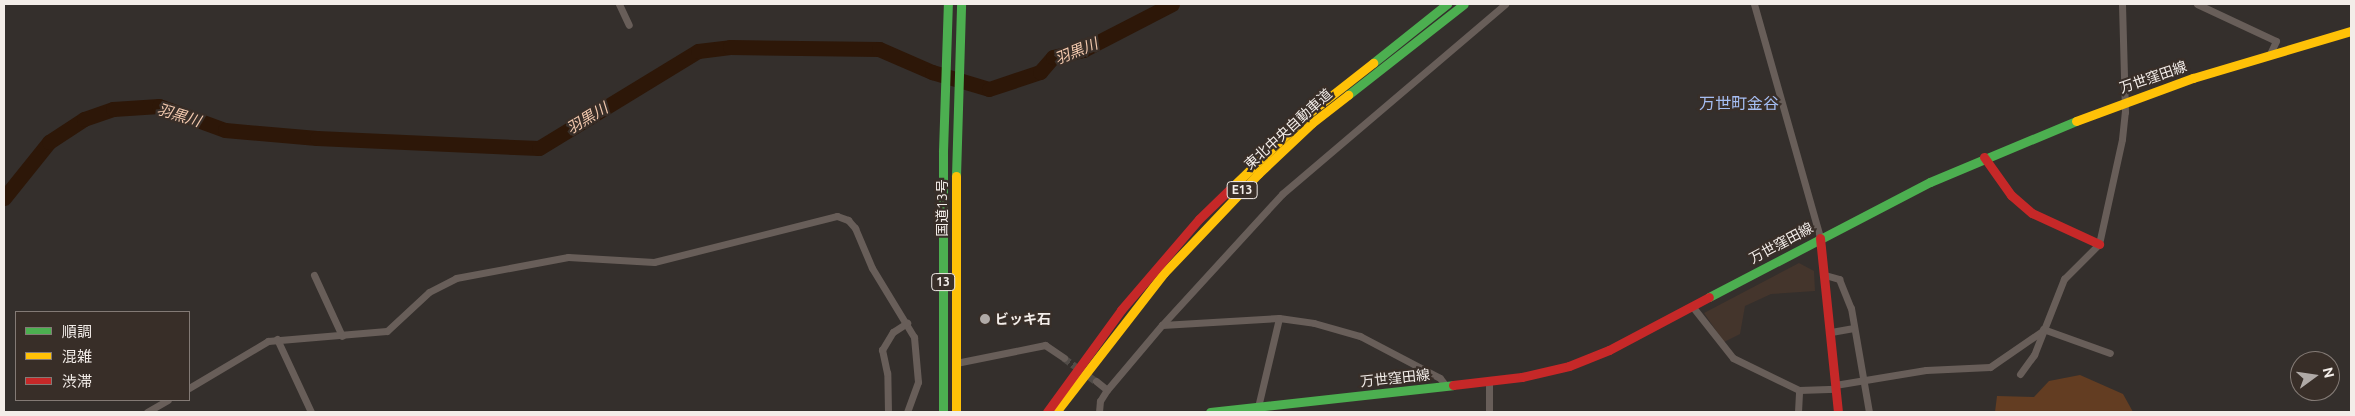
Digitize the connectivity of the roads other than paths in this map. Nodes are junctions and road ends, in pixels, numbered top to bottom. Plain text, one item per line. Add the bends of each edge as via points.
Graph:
1 (619, 4) edge
2 (948, 4) edge
3 (961, 4) edge
4 (1447, 4) edge
5 (1464, 4) edge
6 (1505, 4) edge
7 (1754, 4) edge
8 (2122, 4) edge
9 (2198, 4) edge
10 (629, 25) dead end
11 (2351, 31) edge
12 (2270, 54) junction
13 (2126, 100) junction
14 (1984, 158) junction
15 (1820, 238) junction
16 (2099, 244) junction
17 (314, 274) dead end
18 (1825, 275) junction
19 (1692, 306) junction
20 (1279, 318) junction
21 (907, 323) junction
22 (1162, 325) junction
23 (1854, 328) junction
24 (2042, 330) junction
25 (1830, 332) junction
26 (342, 336) junction
27 (277, 339) junction
28 (2110, 353) dead end
29 (1064, 358) tunnel mouth
30 (956, 363) junction
31 (2020, 374) dead end
32 (1865, 379) junction
33 (1096, 381) tunnel mouth
34 (1489, 381) junction
35 (1446, 386) junction
36 (190, 387) edge
37 (1835, 387) junction
38 (1107, 390) junction
39 (1799, 390) junction
40 (166, 401) edge
41 (1256, 409) edge
42 (147, 412) edge
43 (312, 412) edge
44 (888, 412) edge
45 (907, 412) edge
46 (943, 412) edge
47 (956, 412) edge
48 (1046, 412) edge
49 (1056, 412) edge
50 (1099, 412) edge
51 (1210, 412) edge
52 (1489, 412) edge
53 (1798, 412) edge
54 (1838, 412) edge
55 (1870, 412) edge

1 - 10 street
2 - 46 main road, 国道13号 / 13 via 943,151
3 - 30 main road, 国道13号 / 13 via 956,152
4 - 48 main road, 東北中央自動車道 / E13 via 1308,114 1199,219 1120,310
5 - 49 main road, 東北中央自動車道 / E13 via 1312,123 1258,174 1164,273
6 - 22 street via 1282,194
7 - 15 street
8 - 13 street
9 - 12 street via 2276,41
11 - 12 main road, 万世窪田線
12 - 13 main road, 万世窪田線
13 - 14 main road, 万世窪田線
13 - 16 street via 2122,139
14 - 15 main road, 万世窪田線
14 - 16 main road via 2005,188 2032,213
15 - 18 main road
15 - 19 main road, 万世窪田線
16 - 24 street via 2064,279
17 - 26 street
18 - 23 street via 1839,279 1844,288
18 - 25 main road
19 - 34 main road, 万世窪田線 via 1609,350 1569,366 1541,374
19 - 39 street via 1733,358
20 - 22 street
20 - 35 street via 1314,323 1360,336 1440,378
20 - 41 street
21 - 26 street via 872,268 855,228 848,220 837,216 654,262 568,257 456,278 429,292 387,331
21 - 44 street via 893,332 882,350 887,373
21 - 45 street via 914,337 919,366 918,382
22 - 38 street
23 - 25 street
23 - 32 street
24 - 28 street
24 - 31 street via 2034,355
24 - 32 street via 1990,367 1926,370
25 - 37 main road
26 - 27 street
27 - 36 street via 259,345
27 - 43 street
29 - 30 street via 1045,345
30 - 47 main road, 国道13号 / 13
32 - 37 street
32 - 55 street
33 - 38 street
34 - 35 main road, 万世窪田線
34 - 52 street
35 - 41 main road, 万世窪田線
37 - 39 street
37 - 54 main road
38 - 50 street via 1100,401
39 - 53 street
40 - 42 street
41 - 51 main road, 万世窪田線

